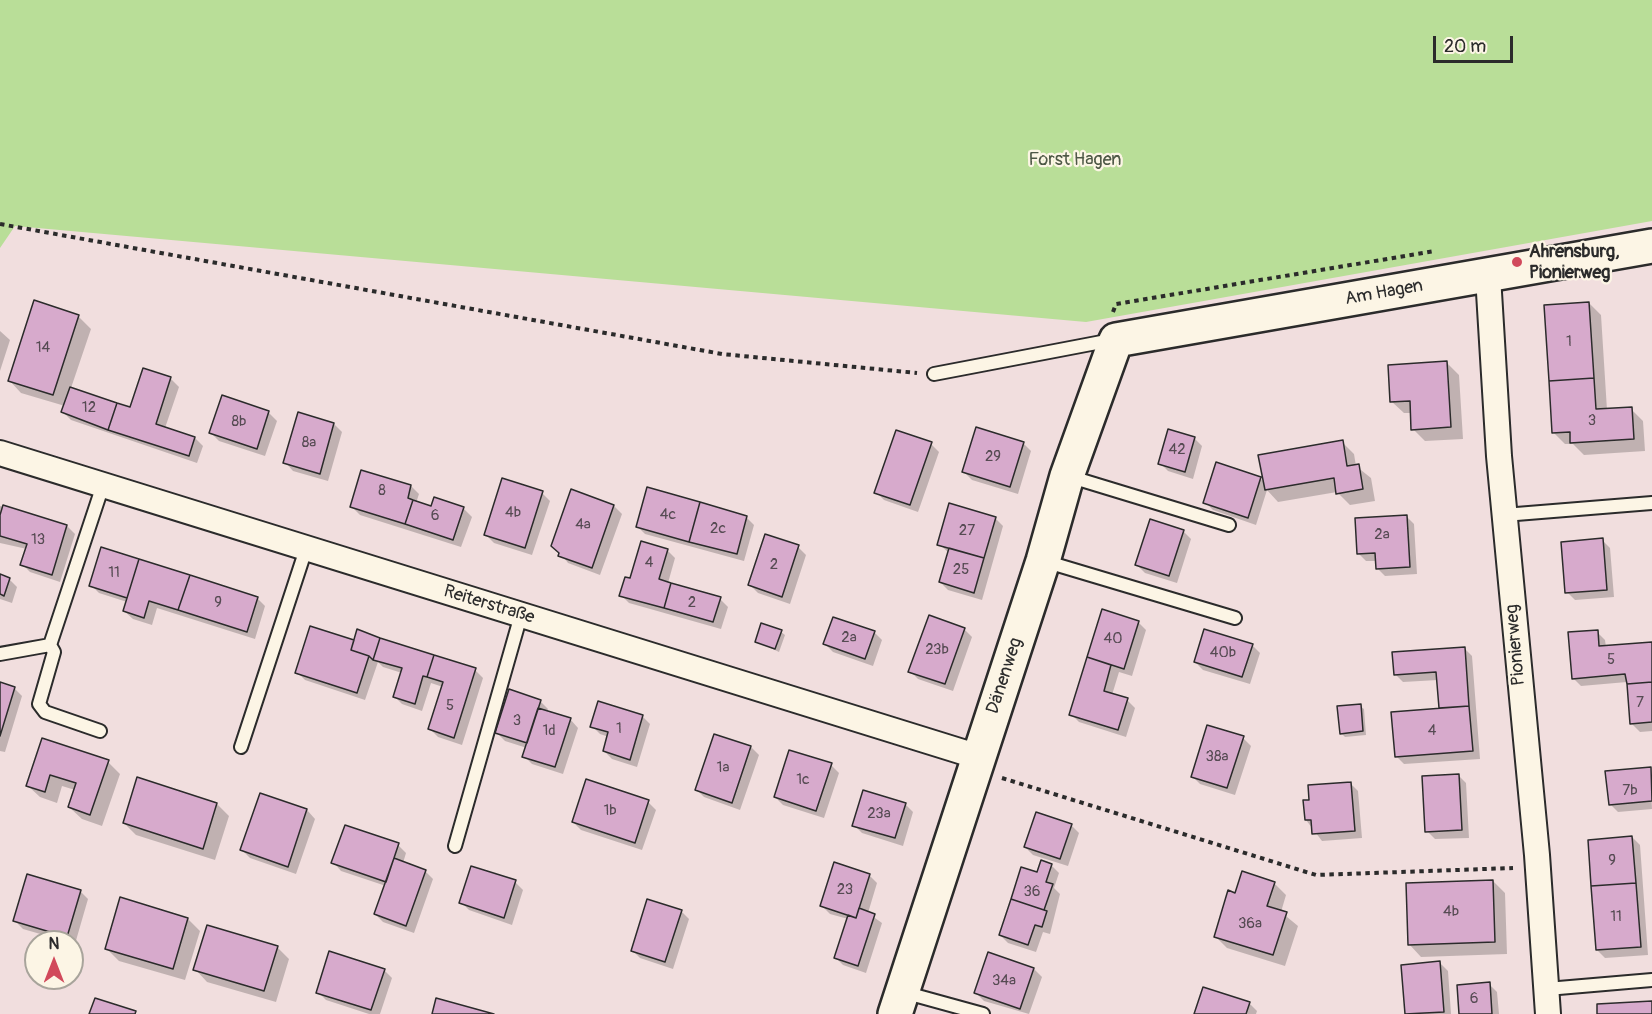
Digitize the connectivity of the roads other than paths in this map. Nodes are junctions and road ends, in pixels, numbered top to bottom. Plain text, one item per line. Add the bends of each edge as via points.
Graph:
1 (1652, 246) edge
2 (1488, 276) junction
3 (1116, 339) junction
4 (934, 374) road end
5 (0, 453) edge
6 (1067, 476) junction
7 (103, 485) junction
8 (1652, 503) edge
9 (1504, 515) junction
10 (1228, 525) dead end
11 (306, 549) junction
12 (1043, 561) junction
13 (521, 615) junction
14 (1235, 618) dead end
15 (50, 645) junction
16 (0, 654) edge
17 (100, 732) dead end
18 (241, 747) dead end
19 (977, 763) junction
20 (455, 846) dead end
21 (1652, 980) edge
22 (1547, 989) junction
23 (899, 1003) edge
24 (983, 1014) edge
25 (1548, 1014) edge

1 - 2 street, Am Hagen
2 - 3 street, Am Hagen
2 - 9 street, Pionierweg
3 - 4 lane
3 - 6 street, Dänenweg
5 - 7 street, Reiterstraße
6 - 10 lane
6 - 12 street, Dänenweg
7 - 11 street, Reiterstraße
7 - 15 lane
8 - 9 lane
9 - 22 street, Pionierweg via 1539,867
11 - 13 street, Reiterstraße
11 - 18 lane
12 - 14 lane
12 - 19 street, Dänenweg
13 - 19 street, Reiterstraße
13 - 20 lane
15 - 16 lane
15 - 17 lane via 54,652 39,704 45,712
19 - 23 street, Dänenweg
21 - 22 lane
22 - 25 street, Pionierweg
23 - 24 lane

